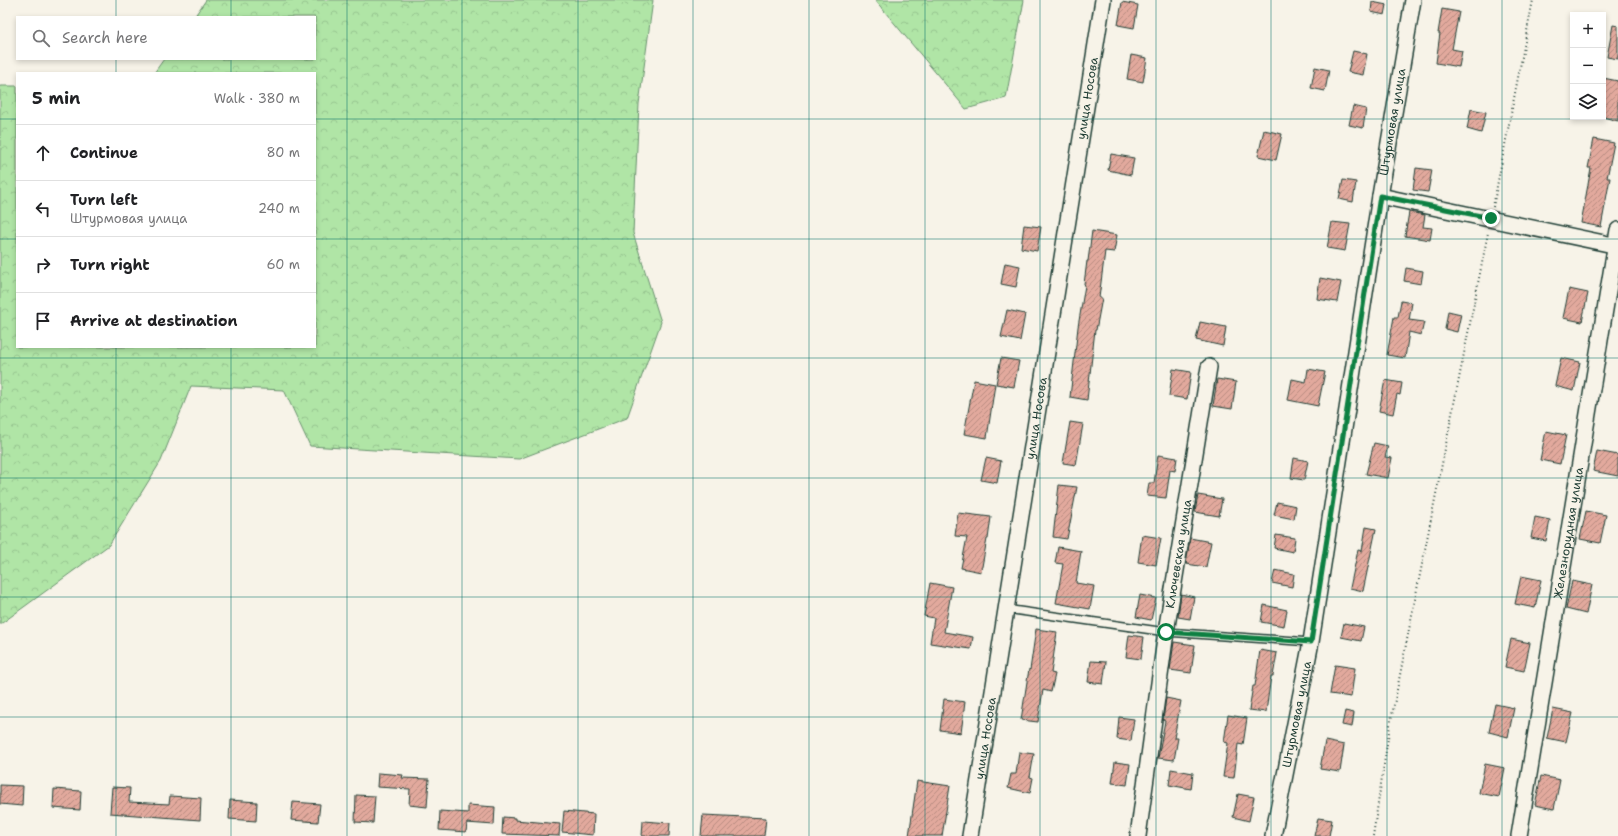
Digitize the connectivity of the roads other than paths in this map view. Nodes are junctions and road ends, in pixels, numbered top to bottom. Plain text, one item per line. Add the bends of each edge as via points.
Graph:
1 (1103, 0) edge
2 (1413, 0) edge
3 (1380, 196) junction
4 (1618, 230) edge
5 (1617, 246) edge
6 (1209, 367) dead end
7 (1006, 609) junction
8 (1166, 632) junction
9 (1311, 642) junction
10 (970, 836) edge
11 (1138, 836) edge
12 (1273, 836) edge
13 (1519, 836) edge

1 - 7 street, улица Носова
2 - 3 street, Штурмовая улица
3 - 5 street
3 - 9 street, Штурмовая улица
4 - 5 street, Железнорудная улица
5 - 13 street, Железнорудная улица
6 - 8 street, Ключевская улица
7 - 8 lane
7 - 10 street, улица Носова
8 - 9 lane
8 - 11 street, Ключевская улица
9 - 12 street, Штурмовая улица

